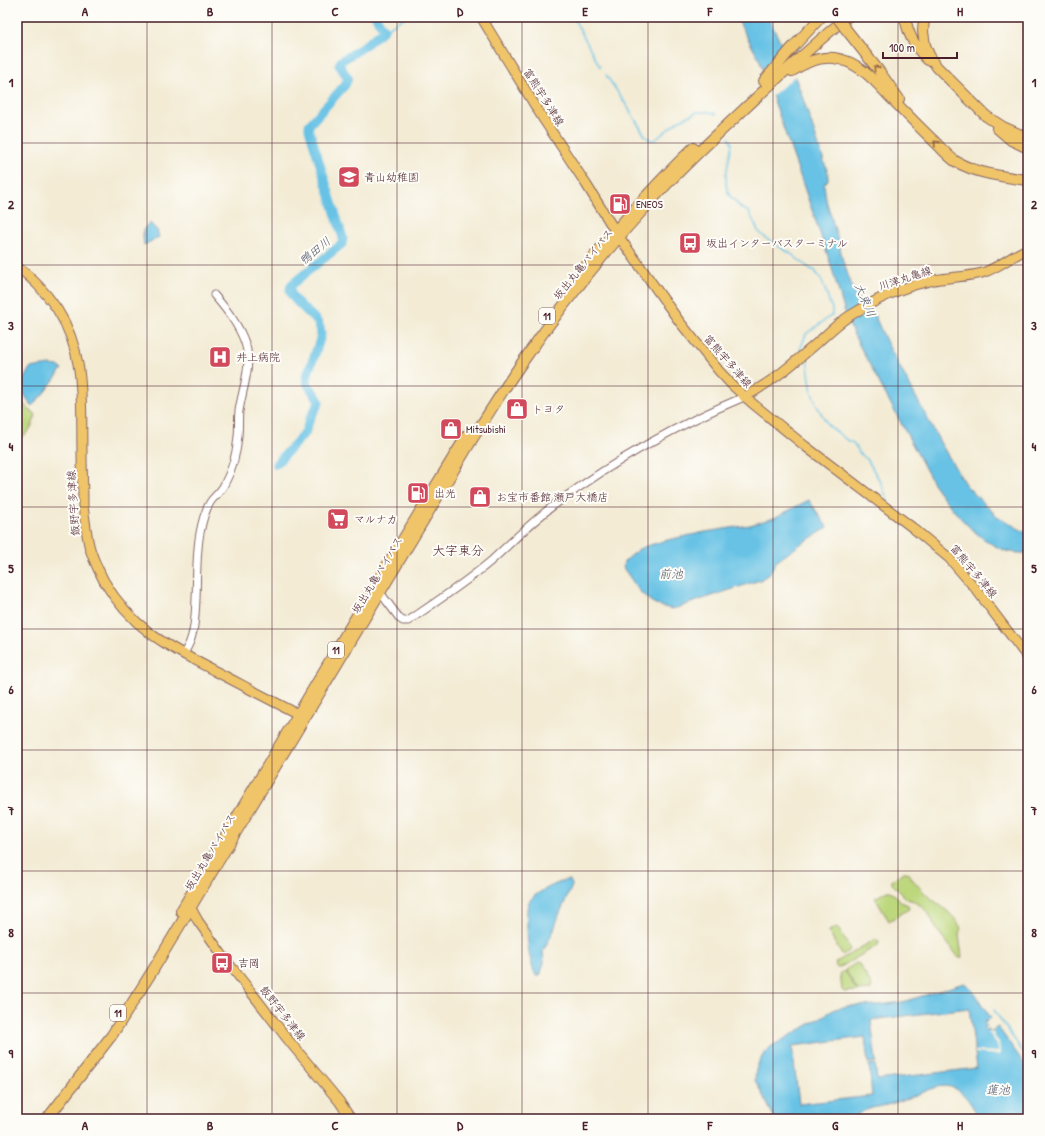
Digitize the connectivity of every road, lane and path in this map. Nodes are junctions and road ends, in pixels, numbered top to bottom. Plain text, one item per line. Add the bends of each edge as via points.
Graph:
1 (480, 17) edge
2 (821, 17) edge
3 (837, 17) edge
4 (847, 17) edge
5 (905, 17) edge
6 (924, 17) edge
7 (810, 40) junction
8 (797, 57) junction
9 (951, 82) junction
10 (766, 87) junction
11 (986, 116) junction
12 (915, 122) junction
13 (1028, 138) edge
14 (1028, 148) edge
15 (959, 163) junction
16 (1028, 173) edge
17 (1028, 180) edge
18 (617, 234) junction
19 (1028, 249) edge
20 (17, 267) edge
21 (214, 295) dead end
22 (744, 397) junction
23 (377, 589) junction
24 (183, 654) junction
25 (1028, 658) edge
26 (302, 716) junction
27 (189, 904) junction
28 (38, 1119) edge
29 (47, 1119) edge
30 (351, 1119) edge

1 - 18 main road, 富熊宇多津線
2 - 7 highway
3 - 7 highway
12 -> 3 highway, bridge
4 - 7 highway
5 - 9 highway via 908,31 916,47
6 - 9 highway via 926,50
7 - 8 highway
7 - 8 highway
8 - 10 highway
8 - 10 highway via 789,74
8 - 12 highway via 839,59 850,63 876,83
9 - 11 highway
10 - 18 highway, 坂出丸亀バイパス / 11
10 - 18 highway, 坂出丸亀バイパス / 11 via 674,165 647,194
11 - 13 highway
11 - 14 highway via 1011,140
15 -> 12 highway
15 - 16 highway via 978,168
15 - 17 highway via 985,173
18 - 22 main road, 富熊宇多津線 via 679,321 719,371
18 - 23 highway, 坂出丸亀バイパス / 11 via 520,366
19 - 22 main road, 川津丸亀線 via 982,273 934,280 877,300 844,319 772,380
20 - 24 main road, 飯野宇多津線 via 51,300 64,319 74,345 81,383 85,522 89,545 99,572 112,595 136,622
21 - 24 street via 233,318 246,343 247,371 239,412 237,450 224,485 210,502 201,526 196,611 192,637
22 - 23 street via 652,442 581,485 542,514 479,570 408,621 400,619
22 - 25 main road, 富熊宇多津線 via 949,558
23 - 26 highway, 坂出丸亀バイパス / 11
24 - 26 main road, 飯野宇多津線
26 - 27 highway, 坂出丸亀バイパス / 11
27 - 28 highway, 坂出丸亀バイパス / 11 via 108,1029
27 - 29 highway, 坂出丸亀バイパス / 11 via 153,970 112,1035
27 - 30 main road, 飯野宇多津線 via 223,956

